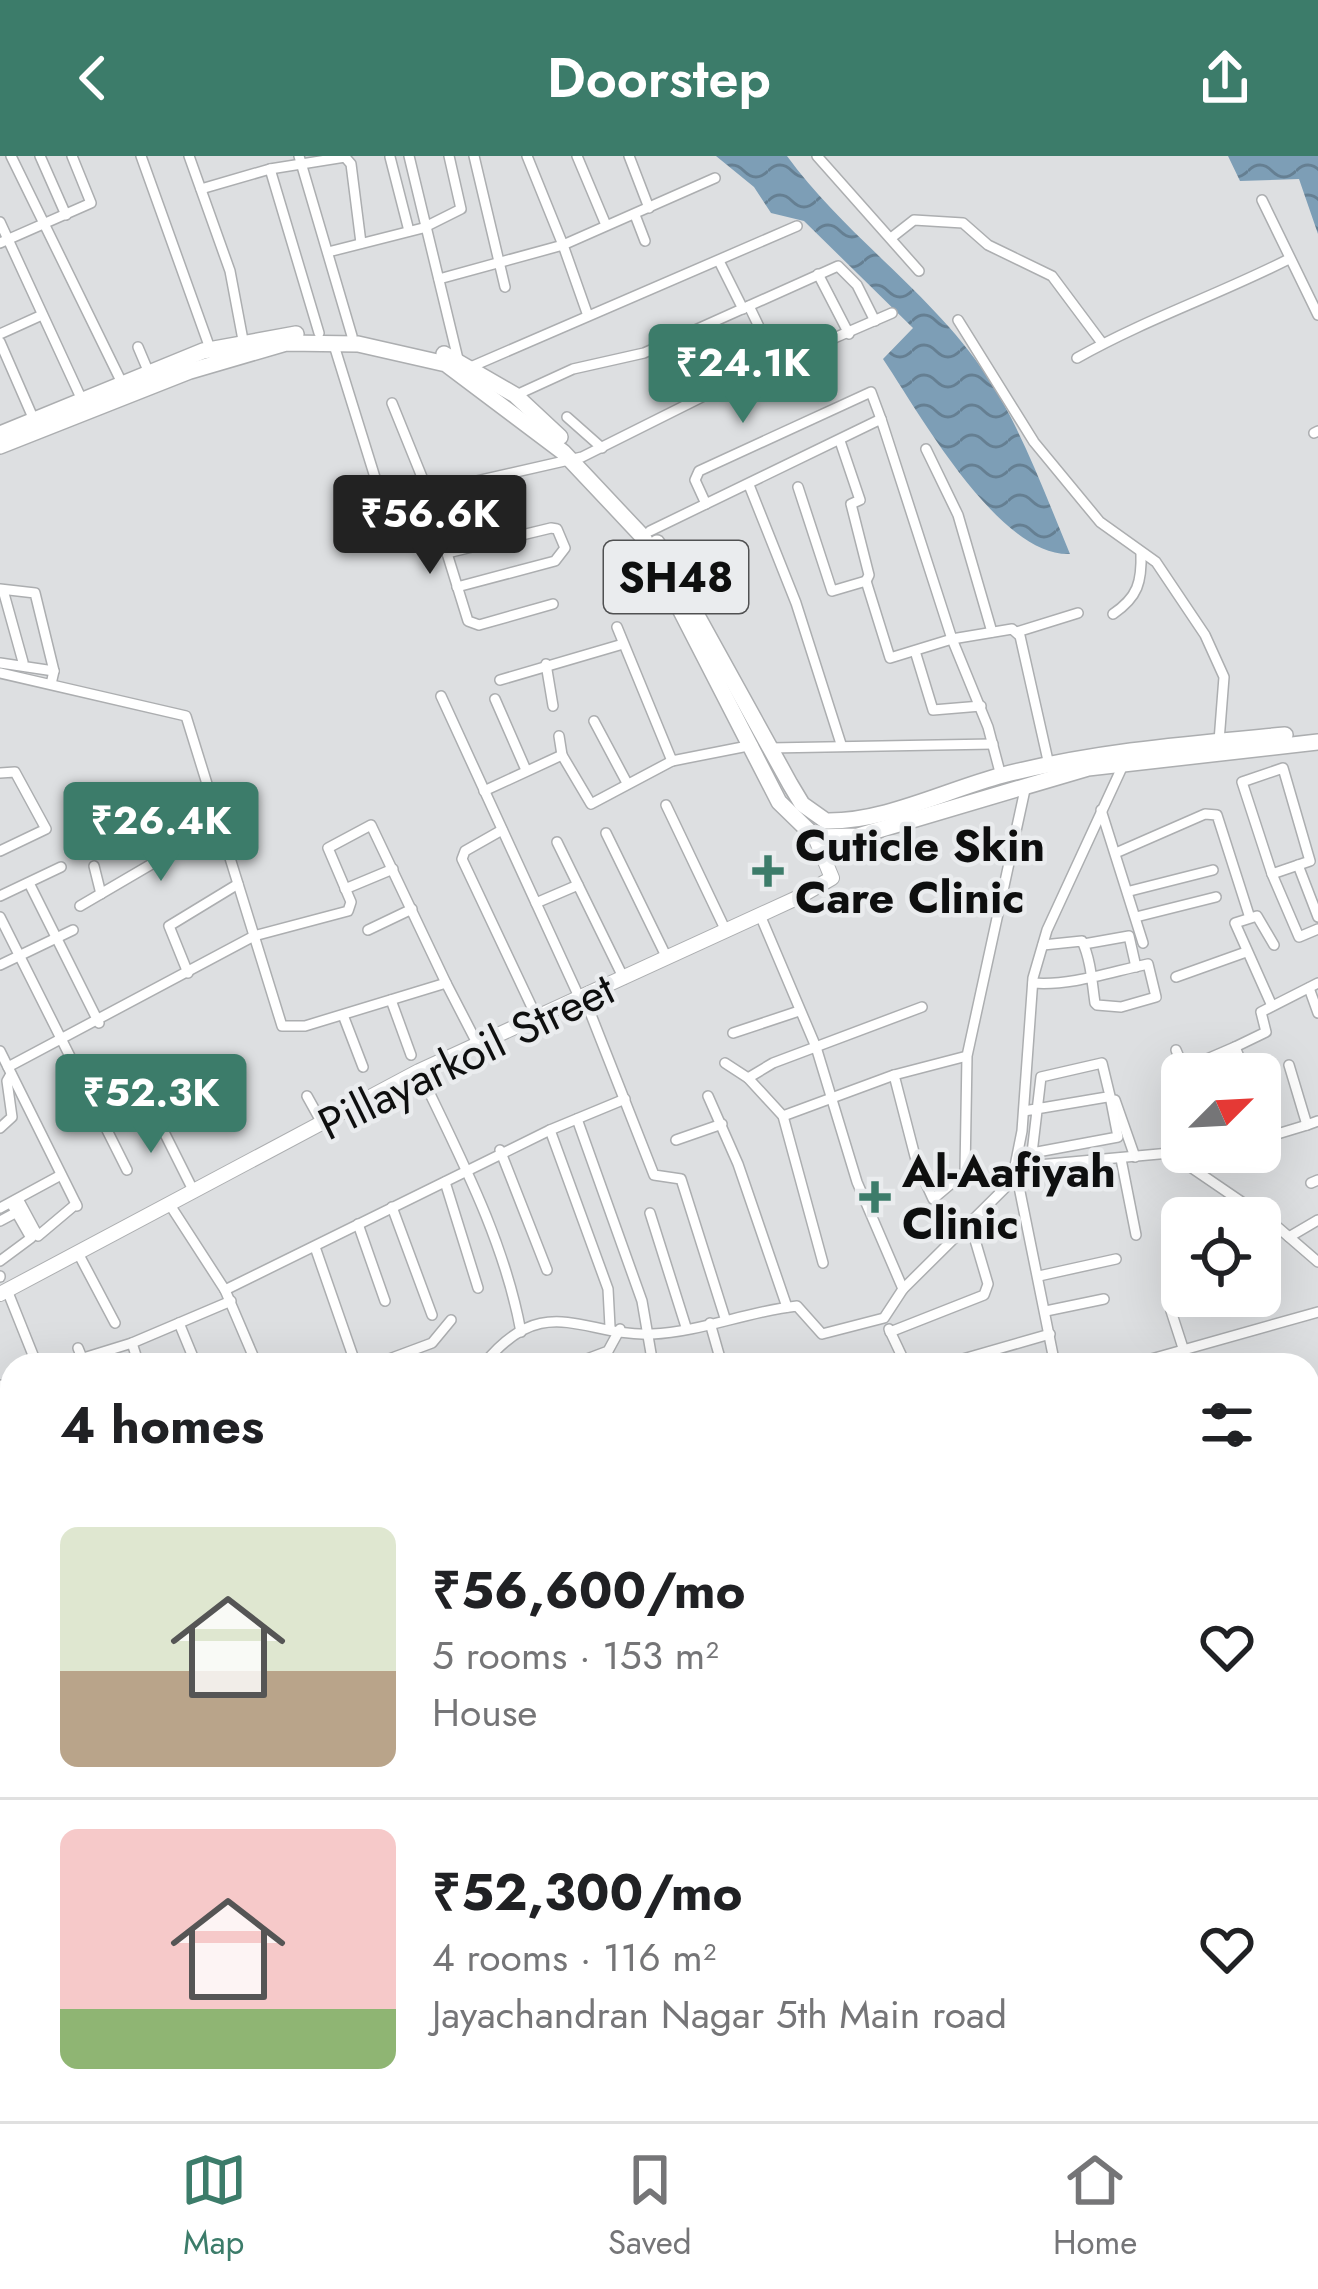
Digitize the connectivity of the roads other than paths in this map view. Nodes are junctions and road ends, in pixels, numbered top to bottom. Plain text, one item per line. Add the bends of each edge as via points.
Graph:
1 (11, 156) edge
2 (40, 156) edge
3 (72, 156) edge
4 (141, 156) edge
5 (189, 156) edge
6 (410, 156) edge
7 (449, 156) edge
8 (474, 156) edge
9 (527, 156) edge
10 (577, 156) edge
11 (628, 156) edge
12 (818, 156) edge
13 (390, 157) edge
14 (300, 160) edge
15 (270, 170) junction
16 (715, 178) dead end
17 (201, 189) junction
18 (1262, 200) dead end
19 (649, 208) junction
20 (65, 215) junction
21 (635, 215) junction
22 (0, 222) edge
23 (44, 224) junction
24 (606, 225) junction
25 (797, 226) dead end
26 (423, 228) junction
27 (409, 231) junction
28 (891, 238) junction
29 (4, 241) edge
30 (645, 242) dead end
31 (361, 243) junction
32 (563, 245) junction
33 (328, 252) junction
34 (1289, 259) junction
35 (719, 261) junction
36 (501, 266) junction
37 (919, 271) dead end
38 (818, 274) junction
39 (439, 279) junction
40 (505, 287) dead end
41 (746, 307) junction
42 (587, 313) junction
43 (892, 313) dead end
44 (42, 315) junction
45 (1318, 315) edge
46 (958, 320) dead end
47 (875, 321) junction
48 (761, 333) dead end
49 (849, 334) junction
50 (352, 336) junction
51 (0, 338) edge
52 (326, 338) junction
53 (243, 340) junction
54 (1102, 343) junction
55 (138, 347) dead end
56 (213, 355) junction
57 (1077, 358) dead end
58 (465, 362) junction
59 (149, 373) junction
60 (122, 384) junction
61 (82, 400) junction
62 (511, 400) junction
63 (392, 403) dead end
64 (567, 417) dead end
65 (881, 419) junction
66 (34, 420) junction
67 (0, 434) edge
68 (840, 441) junction
69 (0, 446) edge
70 (602, 448) junction
71 (926, 449) dead end
72 (577, 459) junction
73 (749, 485) junction
74 (378, 487) dead end
75 (798, 488) dead end
76 (428, 492) junction
77 (706, 504) junction
78 (650, 531) junction
79 (1142, 552) junction
80 (447, 553) junction
81 (866, 581) junction
82 (457, 586) junction
83 (1, 590) edge
84 (553, 604) dead end
85 (1078, 613) dead end
86 (1113, 614) dead end
87 (617, 627) dead end
88 (992, 632) junction
89 (1017, 632) junction
90 (952, 639) junction
91 (623, 644) junction
92 (916, 651) junction
93 (23, 662) dead end
94 (0, 663) edge
95 (545, 664) junction
96 (54, 671) junction
97 (0, 673) edge
98 (500, 680) dead end
99 (51, 684) junction
100 (441, 696) dead end
101 (495, 699) dead end
102 (553, 706) dead end
103 (981, 706) junction
104 (594, 721) dead end
105 (1318, 732) edge
106 (559, 736) dead end
107 (1220, 742) junction
108 (1318, 742) edge
109 (841, 744) junction
110 (993, 744) junction
111 (749, 745) junction
112 (771, 748) junction
113 (1249, 750) junction
114 (562, 755) junction
115 (672, 761) junction
116 (1124, 763) junction
117 (1049, 765) junction
118 (526, 770) junction
119 (0, 773) edge
120 (1000, 776) junction
121 (1255, 777) junction
122 (627, 783) junction
123 (1026, 785) junction
124 (484, 791) junction
125 (666, 805) dead end
126 (1101, 810) junction
127 (220, 824) junction
128 (502, 830) junction
129 (0, 831) edge
130 (606, 833) dead end
131 (815, 837) junction
132 (557, 842) dead end
133 (4, 849) edge
134 (1118, 852) junction
135 (1298, 865) junction
136 (94, 866) dead end
137 (61, 867) dead end
138 (393, 868) junction
139 (1214, 870) dead end
140 (1272, 874) junction
141 (29, 883) junction
142 (238, 884) junction
143 (578, 885) junction
144 (345, 890) junction
145 (1130, 891) junction
146 (101, 893) junction
147 (0, 896) edge
148 (1216, 897) dead end
149 (536, 903) junction
150 (80, 906) dead end
151 (412, 909) junction
152 (760, 915) junction
153 (1249, 915) junction
154 (1136, 916) junction
155 (0, 917) edge
156 (1318, 917) edge
157 (1318, 929) edge
158 (73, 930) dead end
159 (368, 930) dead end
160 (726, 931) junction
161 (254, 936) junction
162 (56, 938) junction
163 (1143, 943) dead end
164 (1084, 944) junction
165 (1042, 945) junction
166 (1274, 945) dead end
167 (1246, 952) junction
168 (20, 956) junction
169 (667, 958) junction
170 (0, 965) edge
171 (1136, 967) junction
172 (188, 973) junction
173 (1091, 976) junction
174 (1176, 977) dead end
175 (624, 979) junction
176 (446, 983) junction
177 (1033, 983) junction
178 (1313, 986) edge
179 (582, 998) junction
180 (392, 1000) junction
181 (1272, 1006) junction
182 (922, 1007) dead end
183 (799, 1011) junction
184 (1318, 1013) edge
185 (343, 1016) junction
186 (537, 1018) junction
187 (99, 1023) junction
188 (733, 1033) dead end
189 (60, 1040) junction
190 (478, 1045) junction
191 (816, 1047) junction
192 (1235, 1047) junction
193 (1176, 1050) dead end
194 (0, 1051) edge
195 (1177, 1053) edge
196 (1223, 1053) edge
197 (1237, 1053) edge
198 (411, 1055) dead end
199 (968, 1056) junction
200 (725, 1063) dead end
201 (1289, 1064) dead end
202 (363, 1067) dead end
203 (10, 1070) junction
204 (419, 1071) junction
205 (894, 1075) junction
206 (748, 1078) junction
207 (832, 1094) junction
208 (1111, 1094) junction
209 (307, 1096) dead end
210 (708, 1096) dead end
211 (626, 1099) junction
212 (148, 1100) dead end
213 (1030, 1110) junction
214 (783, 1116) junction
215 (577, 1119) junction
216 (1312, 1123) edge
217 (722, 1124) junction
218 (322, 1125) junction
219 (0, 1128) edge
220 (550, 1130) junction
221 (1281, 1133) edge
222 (676, 1140) dead end
223 (500, 1150) junction
224 (1032, 1153) junction
225 (1017, 1154) junction
226 (1161, 1154) edge
227 (1136, 1157) junction
228 (1121, 1159) junction
229 (1015, 1167) junction
230 (127, 1170) dead end
231 (466, 1170) junction
232 (1199, 1173) edge
233 (62, 1175) junction
234 (445, 1182) junction
235 (194, 1192) junction
236 (1233, 1197) edge
237 (170, 1205) junction
238 (11, 1206) edge
239 (392, 1207) junction
240 (650, 1213) dead end
241 (1318, 1220) edge
242 (0, 1221) edge
243 (970, 1223) junction
244 (358, 1224) junction
245 (1281, 1230) edge
246 (1136, 1235) dead end
247 (1289, 1237) junction
248 (315, 1246) junction
249 (78, 1253) junction
250 (1116, 1259) dead end
251 (0, 1261) edge
252 (1318, 1262) edge
253 (823, 1264) dead end
254 (547, 1270) dead end
255 (1039, 1276) junction
256 (2, 1284) edge
257 (478, 1288) dead end
258 (903, 1289) junction
259 (228, 1295) junction
260 (1104, 1299) dead end
261 (386, 1301) dead end
262 (787, 1307) junction
263 (1046, 1311) junction
264 (1318, 1312) edge
265 (432, 1315) dead end
266 (1173, 1317) edge
267 (725, 1318) junction
268 (884, 1318) junction
269 (451, 1319) dead end
270 (115, 1323) dead end
271 (179, 1323) junction
272 (710, 1323) junction
273 (615, 1328) junction
274 (686, 1328) junction
275 (890, 1331) junction
276 (521, 1332) junction
277 (651, 1334) junction
278 (1050, 1334) junction
279 (132, 1342) junction
280 (1184, 1351) junction
281 (33, 1353) edge
282 (97, 1353) edge
283 (135, 1353) edge
284 (191, 1353) edge
285 (251, 1353) edge
286 (352, 1353) edge
287 (405, 1353) edge
288 (497, 1353) edge
289 (603, 1353) edge
290 (652, 1353) edge
291 (719, 1353) edge
292 (900, 1353) edge
293 (984, 1353) edge
294 (1053, 1353) edge
295 (1176, 1353) edge

1 - 23 street
2 - 20 street
3 - 20 street via 92,200
4 - 56 street
5 - 17 street
6 - 26 street
7 - 26 street via 461,208
8 - 36 street
9 - 32 street
10 - 24 street
11 - 19 street
12 - 28 street
13 - 27 street
14 - 15 street
14 - 31 street via 348,159
14 - 33 street
15 - 17 street
15 - 52 street
16 - 19 street
17 - 53 street
18 - 34 street
19 - 21 street
20 - 23 street
21 - 24 street
21 - 30 street
22 - 29 street
23 - 29 street
23 - 60 street
24 - 32 street
25 - 35 street
26 - 27 street
26 - 39 street
27 - 31 street
28 - 37 street
28 - 54 street via 914,220 963,223 988,245 1052,276
29 - 44 street
31 - 33 street
32 - 36 street
32 - 42 street
33 - 50 street
34 - 45 street
34 - 54 street
35 - 41 street
35 - 42 street
36 - 39 street
36 - 40 street
38 - 41 street
38 - 47 street via 844,267
38 - 49 street
39 - 58 street
41 - 48 street
41 - 62 street via 644,353 573,369
42 - 58 street
43 - 47 street
44 - 51 street
44 - 61 street
46 - 79 street via 1034,442 1100,522
47 - 49 street
49 - 70 street
50 - 52 main road, SH48
50 - 58 main road, SH48
51 - 66 street
52 - 53 main road, SH48
52 - 56 main road, SH48
52 - 62 main road, SH48 via 446,364
52 - 74 street
53 - 56 main road, SH48
54 - 57 street
55 - 59 street
56 - 59 main road, SH48
56 - 69 main road, SH48
58 - 62 main road, SH48
59 - 60 main road, SH48
60 - 61 main road, SH48
61 - 66 main road, SH48
62 - 72 main road, SH48
63 - 76 street
64 - 70 street
65 - 68 street
65 - 77 street via 871,392 699,471
65 - 90 street
66 - 67 main road, SH48
68 - 73 street
68 - 81 street via 860,500 851,504
70 - 72 street
71 - 88 street via 958,515
72 - 76 street
72 - 78 main road, SH48
72 - 111 main road, SH48 via 643,537
73 - 77 street
73 - 109 street
75 - 81 street via 832,591
76 - 80 street
77 - 78 street
78 - 112 main road, SH48
79 - 86 street via 1140,585
79 - 107 street via 1220,666
80 - 82 street
80 - 82 street via 551,528 565,548 555,561
81 - 92 street via 886,653
82 - 84 street via 472,624
83 - 93 street
83 - 96 street via 35,592
85 - 89 street
87 - 91 street
88 - 89 street
88 - 90 street
89 - 117 street
90 - 92 street
90 - 103 street
91 - 95 street
91 - 115 street
92 - 103 street via 927,708
94 - 96 street
95 - 98 street
95 - 102 street
96 - 99 street
97 - 99 street
99 - 127 street via 186,716
100 - 124 street
101 - 118 street
103 - 110 street
104 - 122 street
105 - 107 main road, SH48
106 - 114 street
107 - 117 main road, SH48 via 1123,748
108 - 113 main road
109 - 110 street
109 - 112 street
110 - 120 street
111 - 112 street
111 - 115 street
111 - 131 main road, SH48 via 779,802
112 - 120 main road, SH48 via 802,804 826,821
113 - 116 main road
113 - 121 street
114 - 118 street
114 - 122 street via 591,804
115 - 122 street
116 - 123 main road
116 - 126 street
117 - 120 main road, SH48
118 - 124 street
119 - 133 street via 15,772 46,829
121 - 135 street via 1283,768 1310,861
121 - 140 street via 1242,782
123 - 131 main road via 858,836
123 - 199 street
124 - 128 street
125 - 160 street
126 - 134 street
126 - 165 street
127 - 142 street
127 - 146 street
128 - 149 street
128 - 186 street via 462,859
129 - 133 street
130 - 169 street
131 - 152 street, Pillayarkoil Street via 832,878
132 - 143 street
134 - 145 street
134 - 153 street via 1217,815
135 - 140 street
135 - 156 street
136 - 146 street
137 - 141 street
138 - 144 street
138 - 144 street via 370,825 333,841 328,853
138 - 151 street
139 - 145 street
140 - 157 street via 1299,937
141 - 147 street
141 - 162 street
142 - 161 street
142 - 172 street via 169,926
143 - 149 street
143 - 175 street
144 - 161 street via 348,911
145 - 154 street
146 - 150 street
148 - 154 street
149 - 179 street
151 - 159 street
151 - 176 street
152 - 160 street, Pillayarkoil Street
152 - 183 street
153 - 166 street via 1262,921
153 - 167 street via 1233,927
154 - 163 street
155 - 168 street
158 - 162 street
160 - 169 street, Pillayarkoil Street
161 - 172 street
161 - 185 street via 278,1020 296,1028
162 - 168 street
162 - 187 street
164 - 165 street
164 - 171 street via 1129,936
164 - 173 street
165 - 177 street
167 - 174 street
167 - 181 street
168 - 170 street
168 - 189 street
169 - 175 street, Pillayarkoil Street
171 - 173 street
171 - 173 street via 1148,964 1155,999 1097,1005
172 - 187 street
173 - 177 street
175 - 179 street, Pillayarkoil Street
176 - 180 street
176 - 190 street
177 - 213 street
178 - 181 street
178 - 184 street
179 - 186 street, Pillayarkoil Street
179 - 211 street
180 - 185 street
180 - 198 street
181 - 192 street via 1261,1012 1266,1032
182 - 191 street
183 - 188 street
183 - 191 street
185 - 202 street
186 - 190 street, Pillayarkoil Street
187 - 189 street
189 - 203 street
189 - 230 street
190 - 204 street, Pillayarkoil Street
191 - 206 street
191 - 207 street
192 - 196 street
192 - 197 street
193 - 195 street
194 - 203 street
199 - 205 street
199 - 205 street via 965,1172 933,1199
200 - 206 street
201 - 216 street
203 - 219 street via 13,1114
203 - 233 street
204 - 218 street, Pillayarkoil Street
204 - 231 street
205 - 207 street
206 - 214 street
207 - 214 street
207 - 258 street via 857,1182
208 - 213 street
208 - 213 street via 1102,1063 1041,1077
208 - 224 street via 1118,1137
208 - 227 street
209 - 218 street
210 - 217 street
211 - 215 street
211 - 267 street via 654,1175 681,1179
212 - 235 street
213 - 224 street
213 - 225 street
214 - 253 street
215 - 220 street
215 - 277 street
216 - 221 street
217 - 222 street
217 - 262 street
218 - 235 street, Pillayarkoil Street
220 - 223 street
220 - 273 street
223 - 231 street
223 - 254 street
224 - 225 street
225 - 229 street
226 - 227 street
227 - 228 street
228 - 229 street
228 - 246 street
229 - 243 street via 1012,1181
229 - 255 street
231 - 234 street
231 - 276 street
232 - 236 street
233 - 238 street
233 - 238 street via 77,1205 38,1236
234 - 239 street
234 - 257 street
235 - 237 street, Pillayarkoil Street
237 - 249 street, Pillayarkoil Street
237 - 259 street
238 - 242 street
238 - 251 street via 30,1242
239 - 244 street
239 - 265 street
240 - 274 street
241 - 247 street
243 - 258 street
243 - 275 street via 984,1294
244 - 248 street
244 - 261 street
245 - 247 street
247 - 252 street
248 - 259 street
248 - 286 street
249 - 256 street, Pillayarkoil Street
249 - 270 street
250 - 255 street
255 - 263 street
256 - 281 street
258 - 268 street
259 - 271 street
259 - 285 street
260 - 263 street
262 - 267 street
262 - 268 street via 802,1308 822,1334
263 - 278 street
264 - 280 street
266 - 280 street
267 - 272 street
268 - 275 street
269 - 287 street via 432,1343
271 - 279 street
271 - 284 street
272 - 274 street
272 - 291 street
273 - 276 street via 574,1319
273 - 277 street
273 - 289 street
274 - 277 street
275 - 292 street
276 - 288 street
277 - 290 street
278 - 293 street
278 - 294 street
279 - 282 street
279 - 283 street
280 - 295 street

